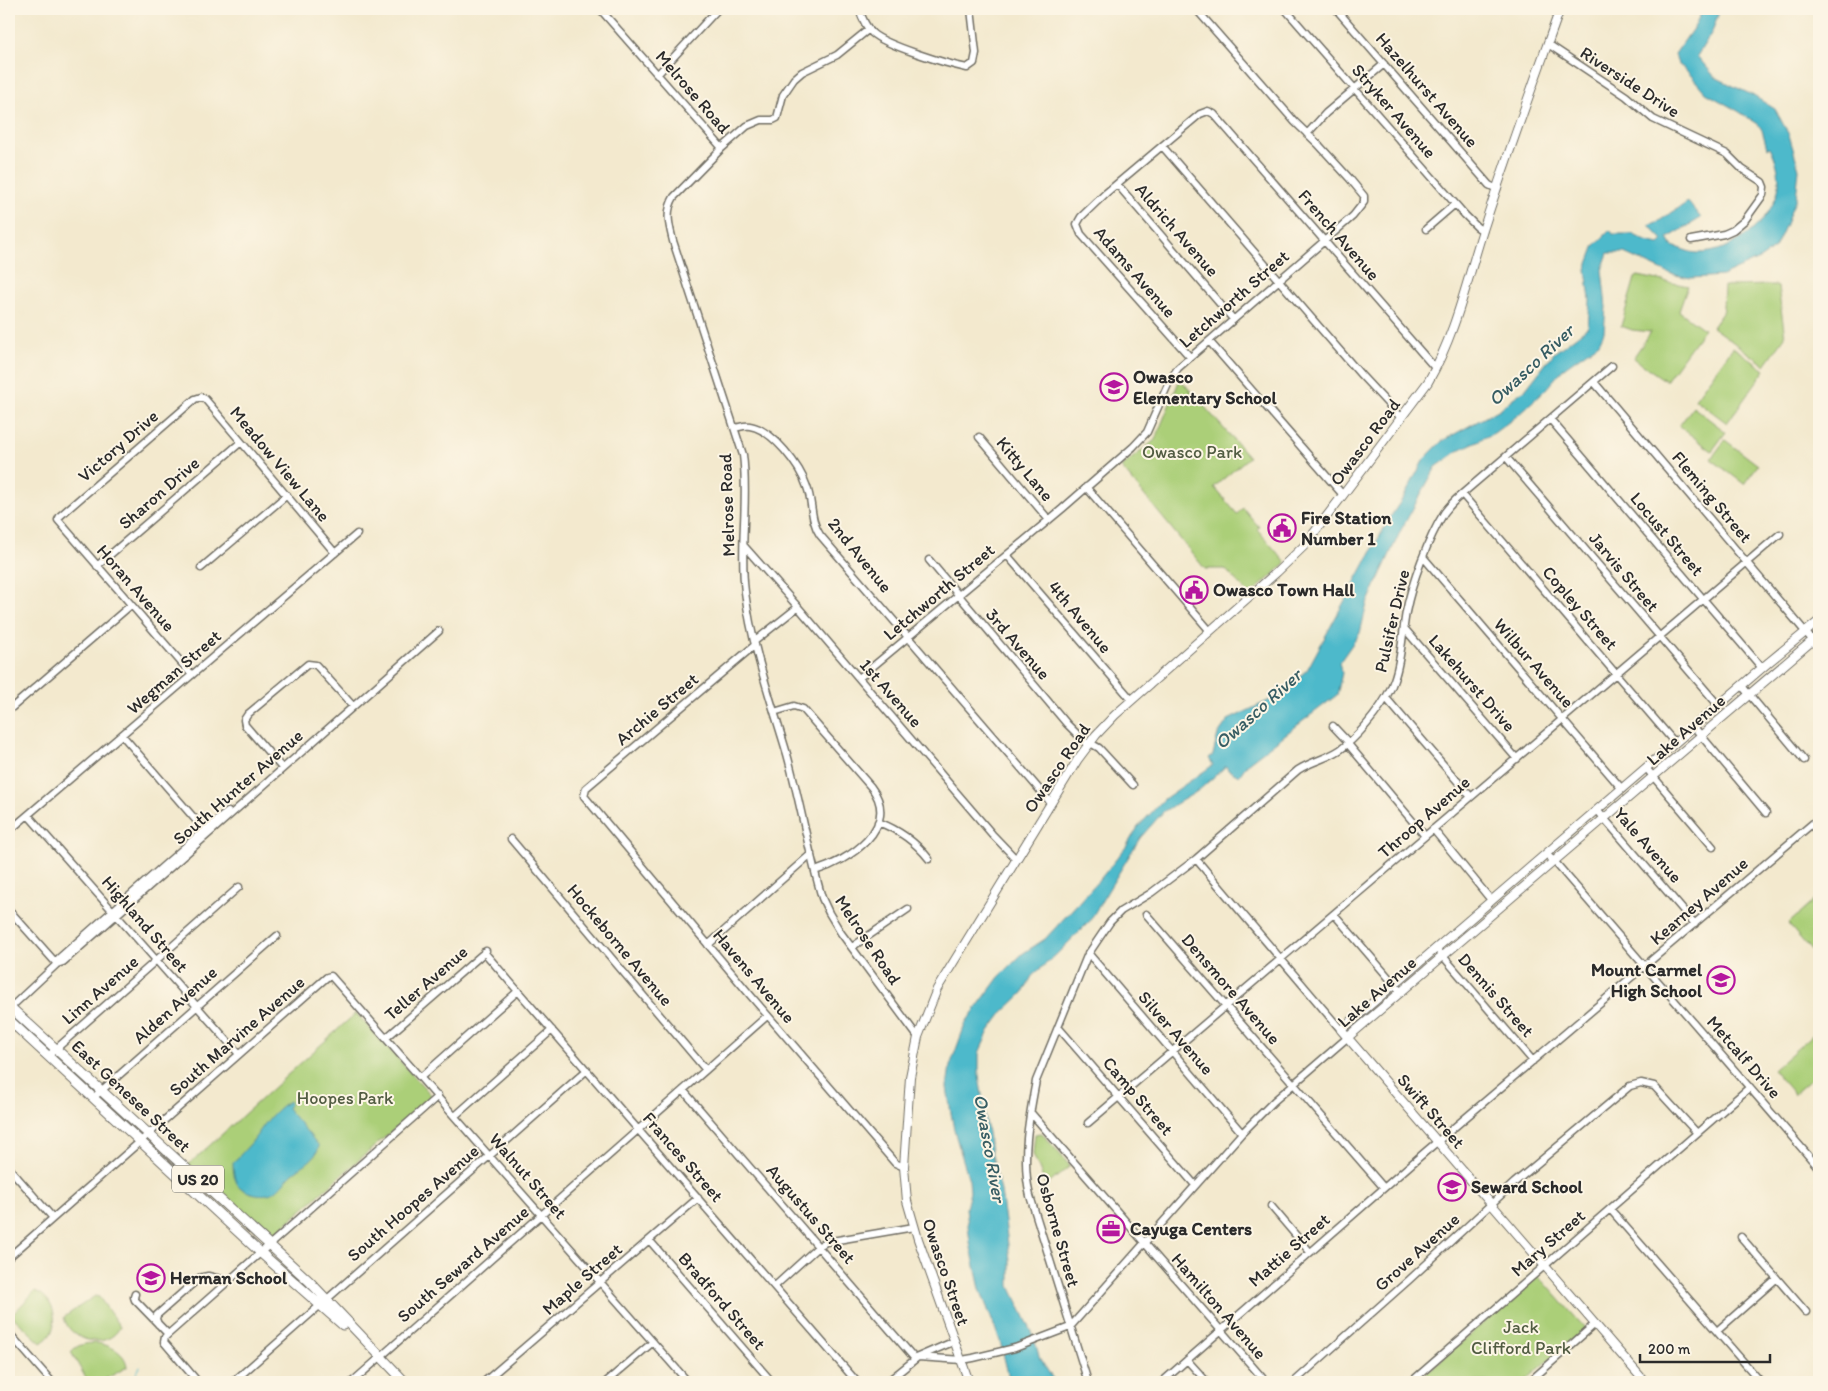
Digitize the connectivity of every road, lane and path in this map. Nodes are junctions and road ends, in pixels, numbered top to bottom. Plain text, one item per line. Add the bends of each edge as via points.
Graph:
1 (600, 9) edge
2 (718, 9) edge
3 (859, 9) edge
4 (971, 9) edge
5 (1196, 9) edge
6 (1285, 9) edge
7 (1336, 9) edge
8 (1560, 9) edge
9 (869, 30) junction
10 (1548, 44) junction
11 (1384, 64) junction
12 (657, 75) junction
13 (1354, 89) junction
14 (1220, 120) joint
15 (1308, 134) junction
16 (1163, 147) junction
17 (722, 148) junction
18 (1118, 184) junction
19 (1497, 189) junction
20 (1455, 204) junction
21 (1078, 228) joint
22 (1426, 229) dead end
23 (1483, 230) junction
24 (1692, 240) dead end
25 (1325, 241) junction
26 (1279, 280) junction
27 (1233, 319) junction
28 (1209, 341) junction
29 (1190, 357) junction
30 (1612, 366) dead end
31 (1435, 368) junction
32 (1594, 382) junction
33 (201, 397) joint
34 (1402, 418) junction
35 (1550, 419) junction
36 (735, 428) junction
37 (979, 437) dead end
38 (241, 442) junction
39 (1506, 457) junction
40 (1086, 487) junction
41 (1462, 494) junction
42 (287, 495) junction
43 (1343, 495) junction
44 (58, 520) joint
45 (1049, 520) junction
46 (357, 534) dead end
47 (1780, 534) dead end
48 (744, 546) junction
49 (335, 553) junction
50 (1007, 555) junction
51 (1424, 558) junction
52 (929, 560) dead end
53 (1748, 562) junction
54 (97, 566) junction
55 (201, 568) dead end
56 (958, 596) junction
57 (1703, 599) junction
58 (131, 604) junction
59 (798, 607) junction
60 (1819, 621) edge
61 (1404, 628) junction
62 (439, 631) dead end
63 (1210, 631) junction
64 (1806, 631) junction
65 (1659, 636) junction
66 (909, 637) junction
67 (1816, 638) edge
68 (755, 643) junction
69 (1819, 648) edge
70 (1762, 668) junction
71 (1616, 673) junction
72 (192, 676) junction
73 (859, 678) junction
74 (1742, 686) junction
75 (1750, 695) junction
76 (1386, 698) junction
77 (1132, 699) junction
78 (353, 706) junction
79 (1719, 706) junction
80 (9, 710) edge
81 (774, 712) junction
82 (1562, 719) junction
83 (1334, 726) dead end
84 (1694, 727) junction
85 (122, 735) junction
86 (1701, 736) junction
87 (1675, 743) junction
88 (1348, 744) junction
89 (1088, 745) junction
90 (1517, 759) junction
91 (1804, 760) dead end
92 (282, 768) junction
93 (1646, 768) junction
94 (1653, 777) junction
95 (1133, 785) dead end
96 (1622, 789) junction
97 (1471, 797) junction
98 (586, 799) joint
99 (1051, 803) junction
100 (1597, 810) junction
101 (1766, 813) dead end
102 (28, 815) junction
103 (1605, 818) junction
104 (1819, 818) edge
105 (878, 822) junction
106 (1433, 829) junction
107 (9, 831) edge
108 (206, 832) junction
109 (1425, 836) junction
110 (511, 839) dead end
111 (1713, 847) dead end
112 (811, 854) junction
113 (1546, 854) junction
114 (929, 859) dead end
115 (1016, 859) junction
116 (1196, 859) junction
117 (1554, 861) junction
118 (815, 871) junction
119 (239, 887) dead end
120 (1491, 900) junction
121 (1136, 902) joint
122 (908, 909) dead end
123 (9, 910) edge
124 (114, 912) junction
125 (1146, 914) dead end
126 (1334, 914) junction
127 (1695, 924) junction
128 (277, 936) dead end
129 (708, 945) junction
130 (852, 947) junction
131 (1436, 948) junction
132 (485, 951) joint
133 (1088, 953) junction
134 (1443, 956) junction
135 (156, 960) junction
136 (1280, 960) junction
137 (57, 964) junction
138 (1645, 967) junction
139 (1394, 984) junction
140 (344, 990) joint
141 (518, 991) junction
142 (1401, 992) junction
143 (197, 1006) junction
144 (1226, 1006) junction
145 (9, 1007) edge
146 (767, 1016) junction
147 (9, 1020) edge
148 (1058, 1027) junction
149 (552, 1030) junction
150 (1341, 1030) junction
151 (918, 1037) junction
152 (386, 1038) junction
153 (1347, 1038) junction
154 (56, 1049) junction
155 (1172, 1053) junction
156 (239, 1054) junction
157 (48, 1056) junction
158 (1533, 1061) junction
159 (587, 1070) junction
160 (706, 1070) junction
161 (421, 1077) junction
162 (1293, 1085) junction
163 (1750, 1087) junction
164 (102, 1090) junction
165 (683, 1090) junction
166 (438, 1096) junction
167 (93, 1098) junction
168 (1119, 1098) junction
169 (1031, 1114) junction
170 (455, 1116) junction
171 (1088, 1123) dead end
172 (639, 1129) junction
173 (1242, 1133) junction
174 (1697, 1133) junction
175 (148, 1134) junction
176 (140, 1141) junction
177 (1437, 1142) junction
178 (490, 1156) junction
179 (9, 1168) edge
180 (904, 1168) junction
181 (1819, 1168) edge
182 (1195, 1185) junction
183 (1384, 1188) junction
184 (698, 1198) junction
185 (1492, 1205) junction
186 (1271, 1206) dead end
187 (1610, 1209) junction
188 (542, 1215) junction
189 (53, 1218) junction
190 (914, 1227) junction
191 (1741, 1237) dead end
192 (650, 1240) junction
193 (1145, 1242) junction
194 (270, 1245) junction
195 (819, 1246) junction
196 (1310, 1252) junction
197 (261, 1253) junction
198 (9, 1257) edge
199 (1544, 1266) junction
200 (1776, 1279) junction
201 (230, 1280) junction
202 (601, 1282) junction
203 (775, 1286) junction
204 (135, 1294) dead end
205 (322, 1303) junction
206 (1806, 1312) dead end
207 (158, 1324) junction
208 (1595, 1324) junction
209 (1070, 1327) junction
210 (1221, 1330) junction
211 (1717, 1331) junction
212 (9, 1333) edge
213 (168, 1334) junction
214 (955, 1341) junction
215 (653, 1342) junction
216 (382, 1357) junction
217 (916, 1358) junction
218 (962, 1360) junction
219 (1188, 1360) junction
220 (52, 1382) edge
221 (198, 1382) edge
222 (233, 1382) edge
223 (352, 1382) edge
224 (405, 1382) edge
225 (484, 1382) edge
226 (606, 1382) edge
227 (688, 1382) edge
228 (772, 1382) edge
229 (857, 1382) edge
230 (887, 1382) edge
231 (969, 1382) edge
232 (1088, 1382) edge
233 (1162, 1382) edge
234 (1207, 1382) edge
235 (1266, 1382) edge
236 (1294, 1382) edge
237 (1411, 1382) edge
238 (1529, 1382) edge
239 (1645, 1382) edge
240 (1761, 1382) edge

1 - 12 street, Melrose Road
2 - 12 street
3 - 9 street
4 - 9 street via 976,53 974,63 967,68 885,41
5 - 15 street
6 - 13 street, Stryker Avenue
7 - 11 street, Hazelhurst Avenue
8 - 10 main road, Owasco Road
9 - 17 street via 837,55 794,79 783,95 776,120 755,122
10 - 19 main road, Owasco Road
10 - 24 street, Riverside Drive via 1626,96 1653,119 1727,154 1762,182 1763,195 1745,220 1733,230
11 - 13 street
11 - 19 street, Hazelhurst Avenue via 1484,180
12 - 17 street, Melrose Road
13 - 15 street
13 - 20 street, Stryker Avenue
14 - 16 street, Aldrich Avenue via 1212,112 1203,112
14 - 25 street, French Avenue
15 - 25 street, Letchworth Street via 1365,199 1363,206
16 - 18 street, Aldrich Avenue
16 - 26 street
17 - 36 street, Melrose Road via 674,196 668,216 673,241
18 - 21 street, Aldrich Avenue via 1081,217
18 - 27 street, Aldrich Avenue
19 - 23 main road, Owasco Road
20 - 22 street
20 - 23 street, Stryker Avenue via 1476,227
21 - 29 street, Adams Avenue
23 - 31 main road, Owasco Road via 1449,338
25 - 26 street, Letchworth Street
25 - 31 street, French Avenue
26 - 27 street, Letchworth Street
26 - 34 street
27 - 28 street, Letchworth Street
28 - 29 street, Letchworth Street
28 - 43 street
29 - 40 street, Letchworth Street via 1170,380 1141,439
30 - 32 street, Pulsifer Drive
31 - 34 main road, Owasco Road
32 - 35 street, Pulsifer Drive
32 - 53 street, Fleming Street
33 - 38 street, Meadow View Lane
33 - 44 street, Victory Drive via 82,496
34 - 43 main road, Owasco Road
35 - 39 street, Pulsifer Drive
35 - 57 street, Locust Street
36 - 48 street, Melrose Road via 744,461
36 - 66 street, 2nd Avenue via 748,425 760,430 780,445 795,463 808,488 818,531
37 - 45 street, Kitty Lane
38 - 42 street, Meadow View Lane
38 - 54 street, Sharon Drive
39 - 41 street, Pulsifer Drive
39 - 65 street, Jarvis Street
40 - 45 street, Letchworth Street
40 - 63 street
41 - 51 street, Pulsifer Drive via 1444,514
41 - 71 street, Copley Street
42 - 49 street, Meadow View Lane
42 - 55 street
43 - 63 main road, Owasco Road via 1295,554
44 - 54 street, Horan Avenue
45 - 50 street, Letchworth Street
46 - 49 street, Wegman Street
47 - 53 street, Throop Avenue
48 - 59 street, 1st Avenue
48 - 68 street, Melrose Road via 745,592
49 - 72 street, Wegman Street
50 - 56 street, Letchworth Street
50 - 77 street, 4th Avenue
51 - 61 street, Pulsifer Drive via 1413,586
51 - 82 street, Wilbur Avenue
52 - 56 street, 3rd Avenue
53 - 57 street, Throop Avenue
53 - 64 street, Fleming Street
54 - 58 street, Horan Avenue
56 - 66 street, Letchworth Street
56 - 89 street, 3rd Avenue
57 - 65 street, Throop Avenue
57 - 70 street, Locust Street
58 - 72 street, Horan Avenue
58 - 80 street
59 - 68 street, Archie Street
59 - 73 street, 1st Avenue
60 - 64 main road, Lake Avenue
61 - 76 street, Pulsifer Drive via 1397,670
61 - 90 street, Lakehurst Drive
62 - 78 street, South Hunter Avenue
63 - 77 main road, Owasco Road
64 - 67 street, Fleming Street
64 - 70 main road, Lake Avenue
65 - 71 street, Throop Avenue
65 - 79 street, Jarvis Street
66 - 73 street, Letchworth Street
66 - 99 street, 2nd Avenue
67 - 69 street, Fleming Street
67 - 75 main road, Lake Avenue
68 - 81 street, Melrose Road
68 - 98 street, Archie Street via 586,788
70 - 74 main road, Lake Avenue
71 - 82 street, Throop Avenue
71 - 87 street, Copley Street
72 - 85 street, Wegman Street
73 - 115 street, 1st Avenue
74 - 75 street
74 - 79 main road, Lake Avenue
75 - 86 main road, Lake Avenue
75 - 91 street
76 - 88 street, Pulsifer Drive
76 - 97 street
77 - 89 main road, Owasco Road
78 - 92 street, South Hunter Avenue
78 - 92 street via 316,666 308,664 248,714 244,725
79 - 84 main road, Lake Avenue
81 - 105 street via 796,706 806,712 876,793 880,805
81 - 112 street, Melrose Road
82 - 90 street, Throop Avenue
82 - 96 street, Wilbur Avenue
83 - 88 street
84 - 86 street
84 - 87 main road, Lake Avenue
85 - 102 street, Wegman Street
85 - 108 street
86 - 94 main road, Lake Avenue
86 - 101 street
87 - 93 main road, Lake Avenue
88 - 109 street
88 - 116 street, Pulsifer Drive via 1298,770
89 - 95 street via 1099,748
89 - 99 main road, Owasco Road
90 - 97 street, Throop Avenue
92 - 108 street, South Hunter Avenue
93 - 94 street
93 - 96 main road, Lake Avenue
94 - 103 main road, Lake Avenue
94 - 111 street
96 - 100 main road, Lake Avenue
97 - 106 street, Throop Avenue
98 - 129 street, Havens Avenue
99 - 115 main road, Owasco Road
100 - 103 street, Yale Avenue
100 - 113 main road, Lake Avenue
102 - 107 street, Wegman Street
102 - 124 street, Highland Street
103 - 117 main road, Lake Avenue
103 - 127 street, Yale Avenue
104 - 127 street, Kearney Avenue
105 - 114 street via 911,839
105 - 118 street via 857,850
106 - 109 street, Throop Avenue
106 - 120 street
108 - 124 street, South Hunter Avenue
109 - 126 street, Throop Avenue
110 - 160 street, Hockeborne Avenue
112 - 118 street, Melrose Road
112 - 129 street
113 - 117 street, Metcalf Drive
113 - 120 main road, Lake Avenue
115 - 151 main road, Owasco Road via 940,983
116 - 121 street, Pulsifer Drive
116 - 136 street, Swift Street
117 - 134 main road, Lake Avenue
117 - 138 street, Metcalf Drive
118 - 130 street, Melrose Road via 829,913
119 - 135 street, Linn Avenue
120 - 131 main road, Lake Avenue
121 - 133 street, Osborne Street via 1110,922
122 - 130 street
123 - 137 street
124 - 135 street, Highland Street
124 - 137 street, South Hunter Avenue via 59,958
125 - 144 street, Densmore Avenue
126 - 136 street, Throop Avenue
126 - 139 street
127 - 138 street, Kearney Avenue
128 - 143 street, Alden Avenue
129 - 146 street, Havens Avenue
130 - 151 street, Melrose Road
131 - 134 street, Dennis Street
131 - 139 main road, Lake Avenue
132 - 141 street, Frances Street
132 - 152 street, Teller Avenue
133 - 148 street, Osborne Street
133 - 155 street, Silver Avenue
134 - 142 main road, Lake Avenue
134 - 158 street, Dennis Street
135 - 143 street, Highland Street
135 - 154 street, Linn Avenue
136 - 144 street, Throop Avenue
136 - 150 street, Swift Street
137 - 145 street, South Hunter Avenue
138 - 158 street, Kearney Avenue
138 - 163 street, Metcalf Drive
139 - 142 street
139 - 150 main road, Lake Avenue
140 - 152 street, Walnut Street
140 - 156 street, South Marvine Avenue via 333,977 327,977
141 - 149 street, Frances Street
141 - 161 street
142 - 153 main road, Lake Avenue
143 - 156 street, Highland Street
143 - 164 street, Alden Avenue
144 - 155 street, Throop Avenue
144 - 162 street, Densmore Avenue
145 - 154 highway, East Genesee Street / US 20
146 - 160 street, South Seward Avenue
146 - 180 street, Havens Avenue via 895,1163
147 - 157 highway, East Genesee Street / US 20
148 - 168 street, Camp Street
148 - 169 street, Osborne Street via 1036,1081
149 - 159 street, Frances Street
149 - 170 street
150 - 153 main road, Swift Street
151 - 180 main road, Owasco Street via 908,1096
152 - 161 street, Walnut Street
153 - 162 street, Lake Avenue
153 - 177 main road, Swift Street
154 - 157 street, Linn Avenue
154 - 164 highway, East Genesee Street / US 20
155 - 168 street, Throop Avenue
155 - 173 street, Silver Avenue
156 - 175 street, South Marvine Avenue
157 - 167 highway, East Genesee Street / US 20
158 - 177 street, Kearney Avenue
159 - 172 street, Frances Street
159 - 178 street, South Hoopes Avenue
160 - 165 street, South Seward Avenue
161 - 166 street, Walnut Street
162 - 173 street, Lake Avenue
162 - 183 street, Densmore Avenue
163 - 174 street, Mary Street
163 - 181 street, Metcalf Drive
164 - 167 street, Alden Avenue
164 - 175 highway, East Genesee Street / US 20
165 - 172 street, South Seward Avenue
165 - 195 street, Augustus Street
166 - 170 street, Walnut Street
166 - 194 street
167 - 176 highway, East Genesee Street / US 20
168 - 171 street, Throop Avenue
168 - 182 street, Camp Street
169 - 193 street, Hamilton Avenue
169 - 209 street, Osborne Street via 1026,1182
170 - 178 street, Walnut Street
172 - 184 street, Frances Street
172 - 188 street, South Seward Avenue
173 - 182 street, Lake Avenue
174 - 185 street, Grove Avenue via 1654,1086 1632,1084
174 - 187 street, Mary Street
175 - 176 street, South Marvine Avenue
175 - 194 highway, East Genesee Street / US 20
176 - 189 street, South Marvine Avenue
176 - 197 highway, East Genesee Street / US 20
177 - 183 street, Mattie Street
177 - 185 main road, Swift Street
178 - 188 street, Walnut Street
178 - 205 street, South Hoopes Avenue
179 - 189 street
180 - 190 main road, Owasco Street via 907,1201
182 - 193 street, Lake Avenue
183 - 196 street, Mattie Street
184 - 192 street, Maple Street
184 - 203 street, Frances Street
185 - 199 main road, Swift Street
185 - 236 street, Grove Avenue
186 - 196 street
187 - 199 street, Mary Street
187 - 211 street
188 - 202 street, Walnut Street
188 - 216 street, South Seward Avenue
189 - 198 street, South Marvine Avenue
190 - 195 street via 826,1242
190 - 214 main road, Owasco Street
191 - 200 street
192 - 202 street, Maple Street
192 - 228 street, Bradford Street
193 - 209 street, Lake Avenue
193 - 210 street, Hamilton Avenue
194 - 197 street
194 - 205 highway, East Genesee Street / US 20
195 - 203 street
195 - 217 street, Augustus Street
196 - 210 street, Mattie Street
197 - 201 street
197 - 205 highway, East Genesee Street / US 20
199 - 208 main road, Swift Street
199 - 237 street, Mary Street
200 - 206 street
200 - 211 street
201 - 207 street via 208,1276 197,1279 158,1315
201 - 213 street
202 - 215 street, Walnut Street
202 - 225 street, Maple Street
203 - 229 street, Frances Street
204 - 207 street via 134,1300
205 - 216 highway, East Genesee Street / US 20
205 - 222 street, South Hoopes Avenue
207 - 213 street
208 - 238 street
208 - 239 main road, Swift Street
209 - 218 street, Lake Avenue via 1047,1337
209 - 232 street, Osborne Street
210 - 219 street, Mattie Street
210 - 235 street, Hamilton Avenue
211 - 240 street
212 - 220 street
213 - 221 street via 164,1342
214 - 217 street
214 - 218 main road, Owasco Street
215 - 226 street
215 - 227 street, Walnut Street
216 - 223 street, South Seward Avenue
216 - 224 highway, East Genesee Street / US 20
217 - 218 street, Lake Avenue
217 - 230 street
218 - 231 main road, Owasco Street
219 - 233 street, Mattie Street
219 - 234 street

